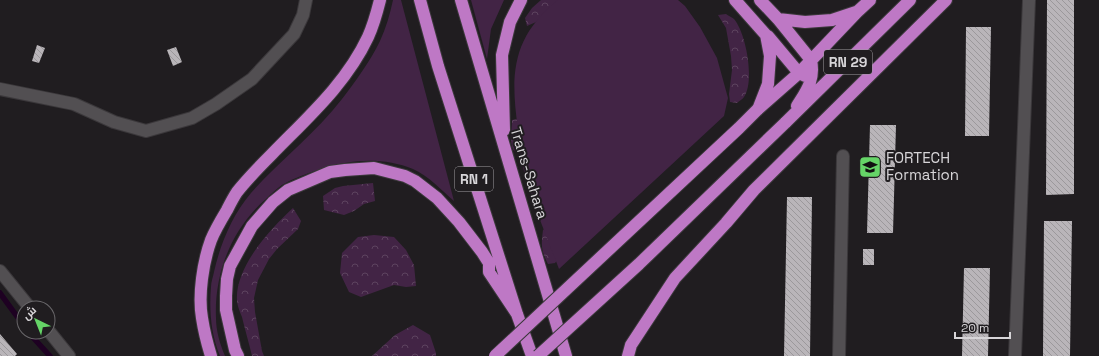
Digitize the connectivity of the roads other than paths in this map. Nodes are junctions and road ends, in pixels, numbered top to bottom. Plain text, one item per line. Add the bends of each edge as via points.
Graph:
1 (306, 0) edge
2 (380, 0) edge
3 (420, 0) edge
4 (461, 0) edge
5 (521, 0) edge
6 (735, 0) edge
7 (760, 0) edge
8 (870, 0) edge
9 (910, 0) edge
10 (946, 0) edge
11 (1029, 0) edge
12 (857, 12) junction
13 (778, 19) junction
14 (766, 35) junction
15 (811, 60) junction
16 (798, 73) junction
17 (812, 78) junction
18 (830, 80) junction
19 (0, 89) edge
20 (757, 110) junction
21 (785, 124) junction
22 (504, 145) junction
23 (843, 156) dead end
24 (0, 271) edge
25 (24, 300) edge
26 (517, 314) junction
27 (56, 340) edge
28 (69, 356) edge
29 (211, 356) edge
30 (238, 356) edge
31 (495, 356) edge
32 (532, 356) edge
33 (538, 356) edge
34 (566, 356) edge
35 (628, 356) edge
36 (839, 356) edge
37 (1015, 356) edge

1 - 19 street via 303,15 294,34 252,79 192,118 146,131 114,122 74,104
2 - 29 highway via 368,36 357,58 307,119 250,176 237,193 211,240 201,296 202,317
3 - 26 highway, RN 1 via 438,66
4 - 22 highway, Trans-Sahara / RN 1
5 - 22 highway via 510,22 502,55
6 - 14 highway
7 - 13 highway
8 - 12 highway, RN 29
9 - 18 highway, RN 29
10 - 35 highway via 754,190 675,278 631,345
11 - 37 street
12 - 13 highway via 832,20 805,22
12 - 15 highway, RN 29
13 - 15 highway
14 - 16 highway
14 - 20 highway via 770,56 768,84
15 - 16 highway
15 - 17 highway
16 - 17 highway
16 - 20 highway
17 - 18 highway
17 - 21 highway via 808,89
18 - 21 highway, RN 29
20 - 31 highway, bridge
21 - 33 highway, bridge via 639,264
22 - 34 highway, Trans-Sahara / RN 1
23 - 36 street
24 - 25 street
26 - 30 highway via 489,272 489,263 482,252 437,198 404,176 374,168 330,172 288,190 273,202 252,226 230,266 226,310
26 - 32 highway, RN 1
27 - 28 street

